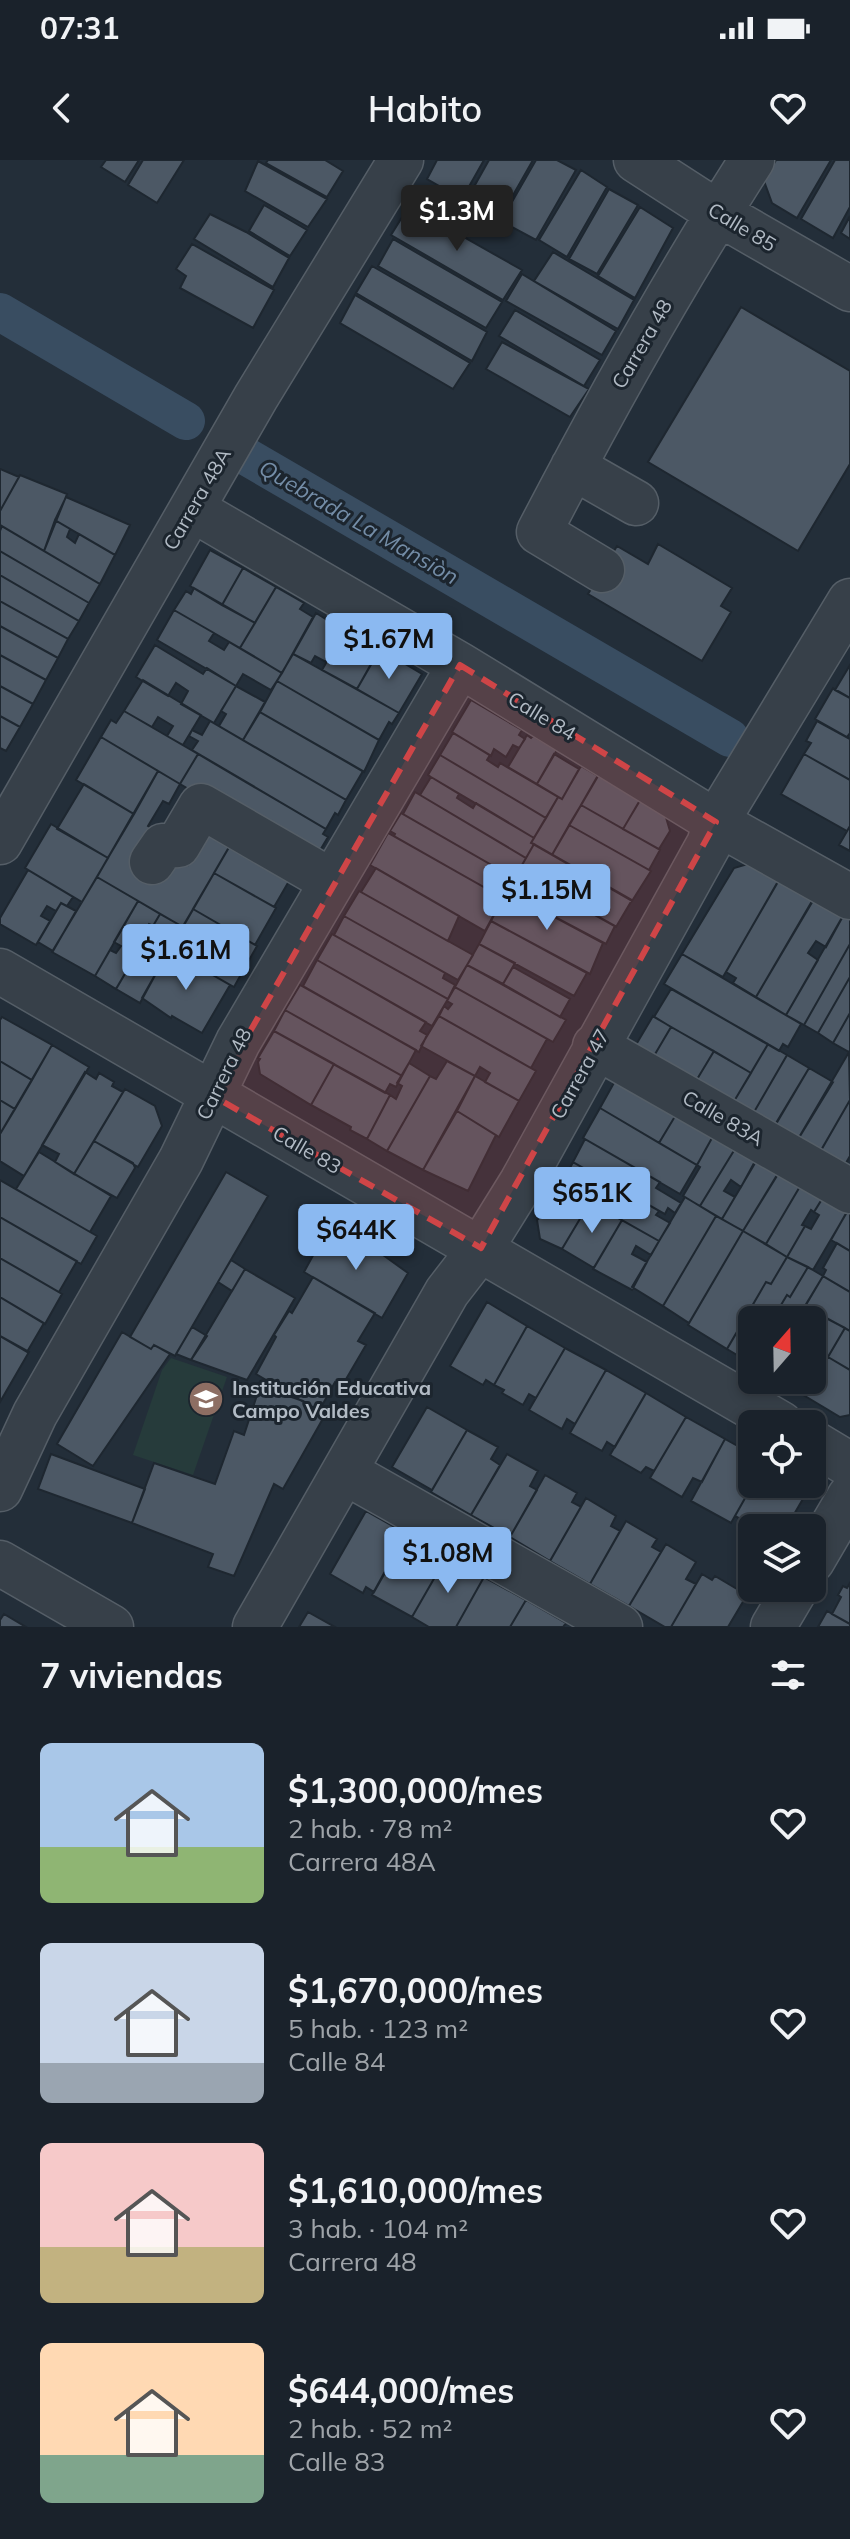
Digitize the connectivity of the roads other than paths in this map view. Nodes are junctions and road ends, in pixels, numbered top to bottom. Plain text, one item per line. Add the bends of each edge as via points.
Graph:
1 (401, 160) edge
2 (636, 160) edge
3 (752, 160) edge
4 (718, 213) junction
5 (850, 289) edge
6 (573, 467) junction
7 (636, 503) dead end
8 (192, 509) junction
9 (602, 570) dead end
10 (850, 601) edge
11 (460, 665) junction
12 (716, 822) junction
13 (0, 842) edge
14 (152, 862) dead end
15 (331, 881) junction
16 (850, 897) edge
17 (0, 971) edge
18 (595, 1046) junction
19 (213, 1096) junction
20 (850, 1191) edge
21 (481, 1248) junction
22 (757, 1410) edge
23 (826, 1450) edge
24 (850, 1465) edge
25 (345, 1472) junction
26 (0, 1489) edge
27 (850, 1496) edge
28 (826, 1537) edge
29 (0, 1563) edge
30 (788, 1602) edge
31 (111, 1627) edge
32 (255, 1627) edge
33 (620, 1627) edge
34 (773, 1627) edge

1 - 8 street, Carrera 48A
2 - 4 street, Calle 85
3 - 4 street, Carrera 48
4 - 5 street, Calle 85
4 - 6 street, Carrera 48
6 - 7 street
6 - 9 street, Carrera 48 via 539,532
8 - 11 street, Calle 84
8 - 13 street, Carrera 48A
10 - 12 street, Carrera 47
11 - 12 street, Calle 84
11 - 15 street, Carrera 48
12 - 16 street, Calle 84
12 - 18 street, Carrera 47 via 709,844
14 - 15 street via 163,846 178,845 201,806
15 - 19 street, Carrera 48 via 238,1042
17 - 19 street, Calle 83
18 - 20 street, Calle 83A
18 - 21 street, Carrera 47
19 - 21 street, Calle 83
19 - 26 street, Carrera 48 via 35,1414
21 - 22 street, Calle 83
21 - 25 street, Carrera 47 via 447,1292
23 - 24 street
25 - 32 street, Carrera 47
25 - 33 street
27 - 28 street
29 - 31 street
30 - 34 street

